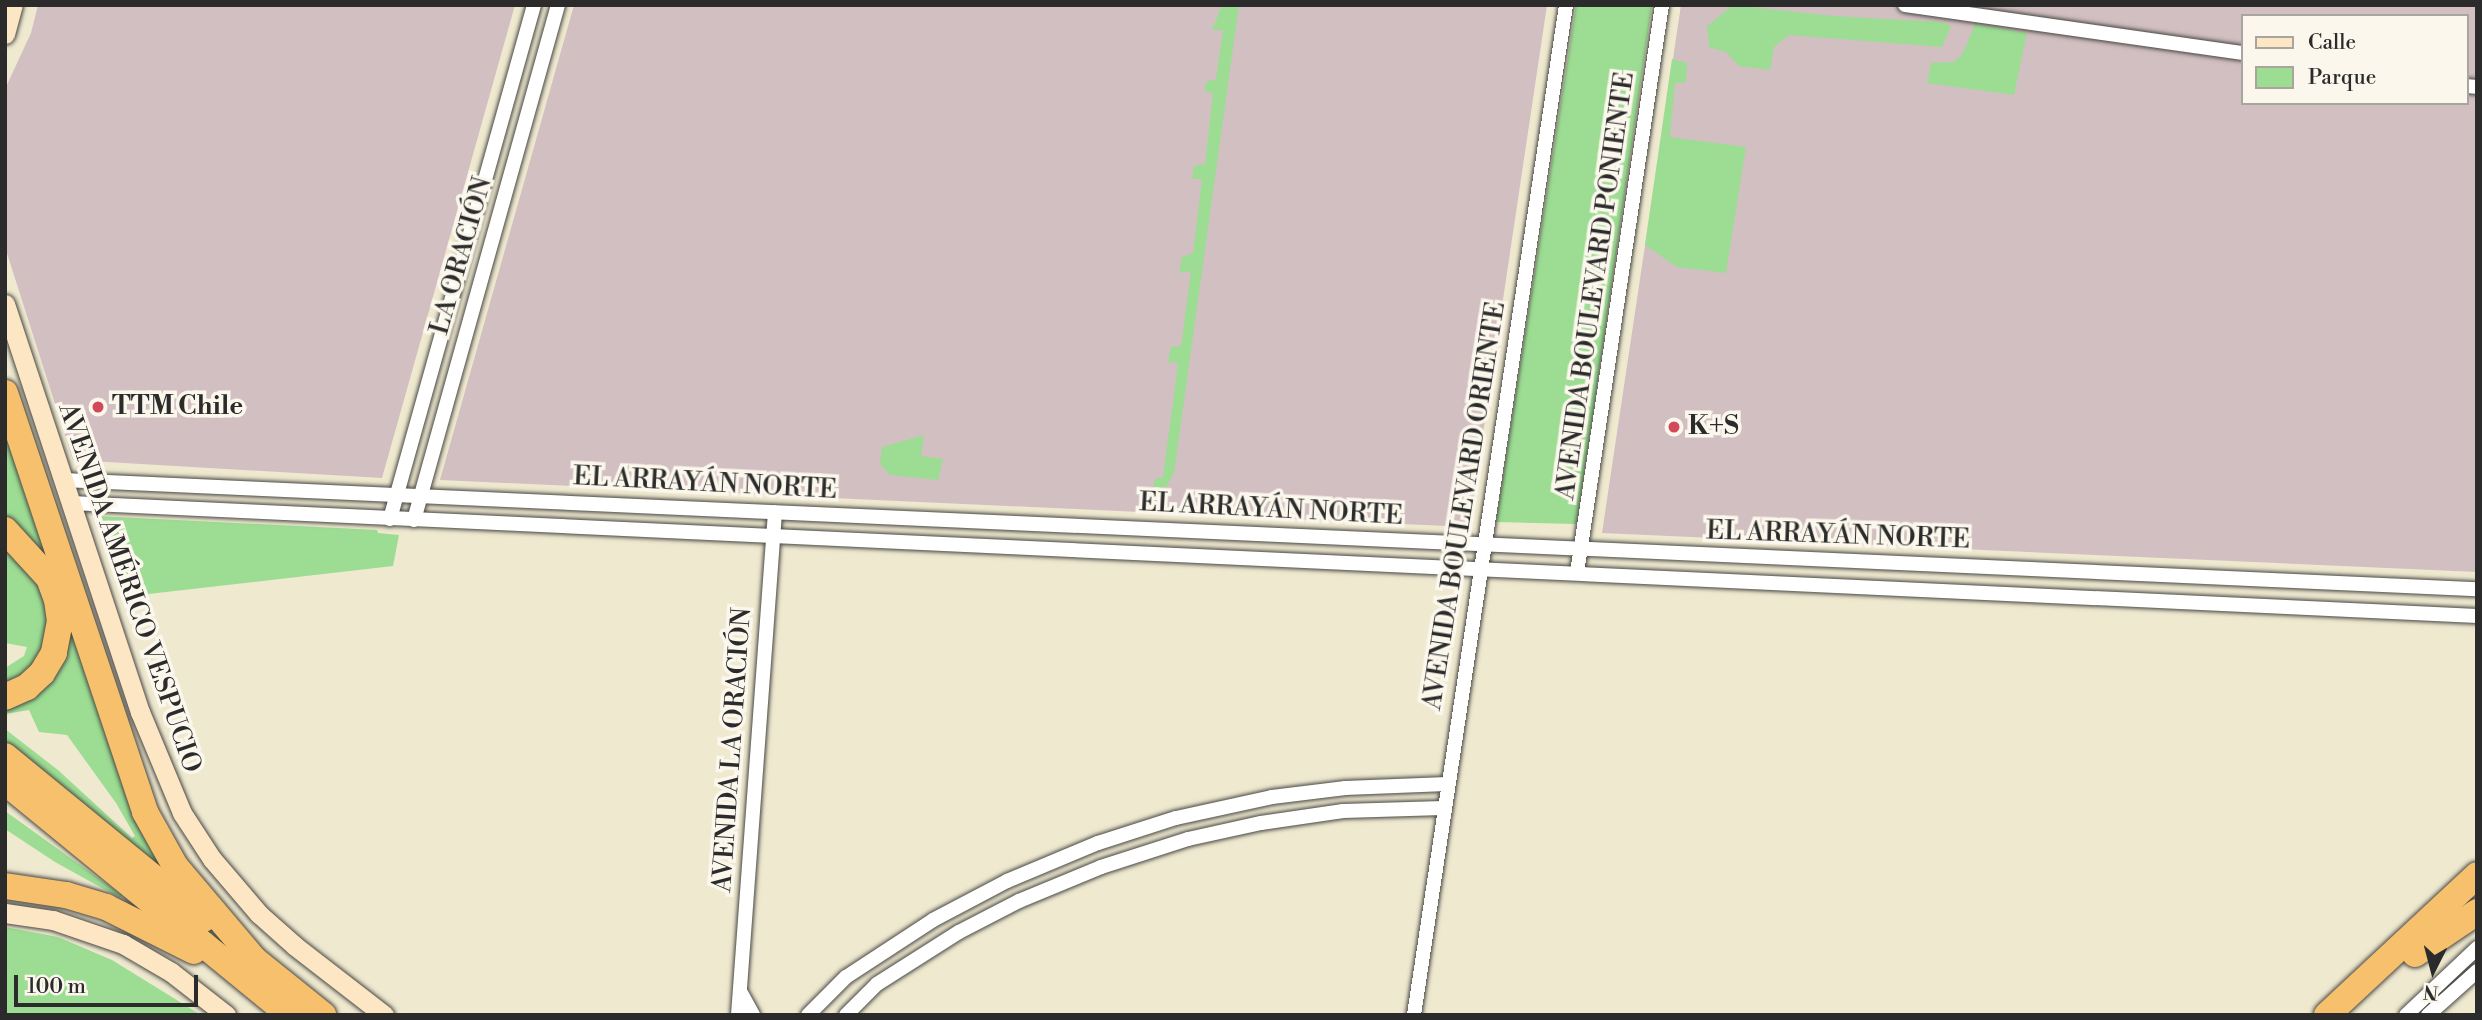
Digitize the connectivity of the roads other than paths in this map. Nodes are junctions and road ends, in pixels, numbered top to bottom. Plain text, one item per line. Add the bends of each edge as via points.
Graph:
1 (13, 5) edge
2 (534, 5) edge
3 (558, 5) edge
4 (1566, 5) edge
5 (1662, 5) edge
6 (1905, 5) edge
7 (5, 34) edge
8 (2240, 53) edge
9 (5, 304) edge
10 (5, 393) edge
11 (64, 480) junction
12 (396, 494) junction
13 (421, 496) junction
14 (71, 503) junction
15 (775, 512) junction
16 (390, 519) junction
17 (414, 520) junction
18 (5, 530) edge
19 (773, 536) junction
20 (1484, 545) junction
21 (1581, 550) junction
22 (1480, 568) junction
23 (1577, 573) junction
24 (2477, 589) edge
25 (2477, 616) edge
26 (5, 697) edge
27 (5, 756) edge
28 (5, 782) edge
29 (1447, 784) junction
30 (1443, 808) junction
31 (2477, 854) edge
32 (2477, 875) edge
33 (5, 886) edge
34 (2477, 897) edge
35 (2477, 912) edge
36 (5, 913) edge
37 (2477, 948) edge
38 (2415, 954) junction
39 (246, 966) junction
40 (2477, 971) edge
41 (741, 992) junction
42 (2340, 1010) edge
43 (226, 1015) edge
44 (290, 1015) edge
45 (323, 1015) edge
46 (384, 1015) edge
47 (737, 1015) edge
48 (753, 1015) edge
49 (808, 1015) edge
50 (846, 1015) edge
51 (1414, 1015) edge
52 (2406, 1015) edge
53 (2428, 1015) edge

1 - 7 street
2 - 12 street, LA ORACIÓN
3 - 13 street, LA ORACIÓN
4 - 20 street, AVENIDA BOULEVARD ORIENTE
5 - 21 street, AVENIDA BOULEVARD PONIENTE
6 - 8 street
9 - 11 street, AVENIDA AMÉRICO VESPUCIO
10 - 39 highway via 145,812 176,866
11 - 12 street, EL ARRAYÁN NORTE
11 - 14 street, AVENIDA AMÉRICO VESPUCIO
12 - 13 street, EL ARRAYÁN NORTE
12 - 16 street, LA ORACIÓN
13 - 15 street, EL ARRAYÁN NORTE
13 - 17 street, LA ORACIÓN
14 - 16 street, EL ARRAYÁN NORTE
14 - 46 street, AVENIDA AMÉRICO VESPUCIO via 159,763 196,836 259,915
15 - 19 street, AVENIDA LA ORACIÓN
15 - 20 street, EL ARRAYÁN NORTE
16 - 17 street, EL ARRAYÁN NORTE
17 - 19 street, EL ARRAYÁN NORTE
18 - 26 highway via 49,578 60,621 54,653 42,673 27,687
19 - 22 street, EL ARRAYÁN NORTE
19 - 41 street, AVENIDA LA ORACIÓN
20 - 21 street, EL ARRAYÁN NORTE
20 - 22 street, AVENIDA BOULEVARD ORIENTE
21 - 23 street, AVENIDA BOULEVARD PONIENTE
21 - 24 street, EL ARRAYÁN NORTE
22 - 23 street, EL ARRAYÁN NORTE
22 - 29 street, AVENIDA BOULEVARD ORIENTE
23 - 25 street, EL ARRAYÁN NORTE
27 - 39 highway
28 - 39 highway
29 - 30 street, AVENIDA BOULEVARD ORIENTE
29 - 49 street via 1345,788 1272,797 1175,818 1108,839 1007,881 933,920 845,977
30 - 50 street via 1302,816 1129,857 1037,893 959,932 877,984
30 - 51 street, AVENIDA BOULEVARD ORIENTE
31 - 42 highway via 2412,920
32 - 42 highway
33 - 39 highway via 66,895 106,907
34 - 38 highway
35 - 38 highway
36 - 43 street via 62,922 123,944 171,972
37 - 52 street
38 - 42 highway
39 - 44 highway
39 - 45 highway
40 - 53 street
41 - 47 street, AVENIDA LA ORACIÓN
41 - 48 street

